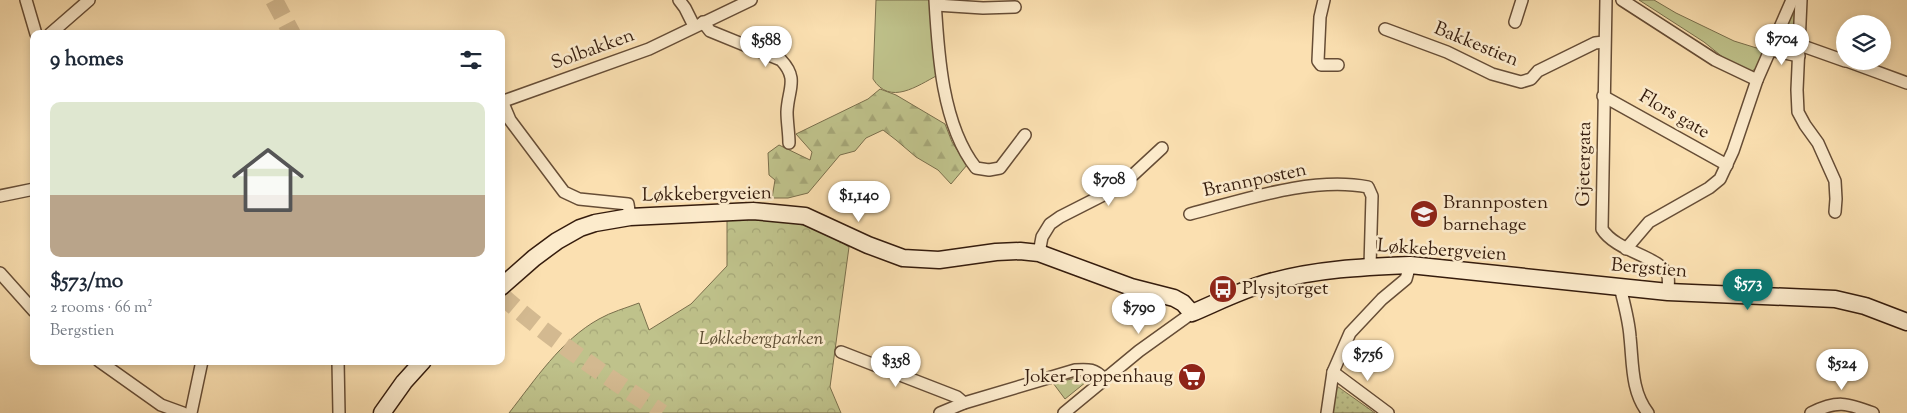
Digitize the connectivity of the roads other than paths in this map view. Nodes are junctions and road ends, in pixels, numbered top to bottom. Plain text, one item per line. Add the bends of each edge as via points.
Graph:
1 (26, 0) edge
2 (89, 0) edge
3 (679, 0) edge
4 (751, 0) edge
5 (1324, 0) edge
6 (1522, 0) edge
7 (1606, 0) edge
8 (1622, 0) edge
9 (1792, 0) edge
10 (1801, 0) edge
11 (936, 2) edge
12 (1015, 7) dead end
13 (1515, 22) dead end
14 (698, 24) junction
15 (1384, 29) dead end
16 (35, 30) edge
17 (55, 30) edge
18 (1604, 42) junction
19 (1770, 50) junction
20 (1800, 51) junction
21 (1836, 59) edge
22 (1338, 65) dead end
23 (1871, 70) edge
24 (1758, 80) junction
25 (1907, 83) edge
26 (1603, 96) junction
27 (505, 100) edge
28 (505, 109) edge
29 (1025, 135) dead end
30 (790, 143) dead end
31 (1162, 148) dead end
32 (1727, 165) junction
33 (30, 191) edge
34 (0, 196) edge
35 (1835, 212) dead end
36 (1190, 214) dead end
37 (630, 217) junction
38 (1626, 249) junction
39 (1039, 253) junction
40 (1410, 265) junction
41 (1370, 266) junction
42 (0, 272) edge
43 (505, 284) edge
44 (1593, 284) joint
45 (1620, 287) junction
46 (1668, 292) junction
47 (30, 306) edge
48 (1192, 313) junction
49 (1907, 322) edge
50 (841, 352) dead end
51 (105, 365) edge
52 (201, 365) edge
53 (338, 365) edge
54 (419, 365) edge
55 (1333, 372) junction
56 (1104, 379) junction
57 (964, 403) junction
58 (183, 413) edge
59 (191, 413) edge
60 (339, 413) edge
61 (382, 413) edge
62 (940, 413) edge
63 (1064, 413) edge
64 (1327, 413) edge
65 (1388, 413) edge
66 (1648, 413) edge
67 (1811, 413) edge
68 (1873, 413) edge

1 - 16 street
2 - 17 street
3 - 14 street
4 - 14 street, Solbakken
5 - 22 street via 1318,61 1321,65
6 - 13 street
7 - 18 street, Gjetergata
8 - 24 street via 1715,60
9 - 19 street
10 - 20 street
11 - 12 street via 983,8
11 - 29 street via 945,92 951,118 969,158 976,168 1000,168
14 - 27 street, Solbakken via 649,48
14 - 30 street via 781,60 789,68 792,78 787,112
15 - 18 street, Bakkestien via 1447,52 1492,74 1521,82 1531,80 1538,71 1595,43
18 - 26 street, Gjetergata
19 - 20 street
19 - 24 street
20 - 21 street
20 - 35 street via 1798,112 1818,143 1835,181
23 - 25 street
24 - 32 street
26 - 32 street, Flors gate
26 - 38 street, Gjetergata via 1602,229 1607,237
28 - 37 street via 564,192 579,199 628,204
31 - 39 street via 1121,186 1050,224 1042,237
32 - 38 street via 1720,179 1649,222
33 - 34 street
36 - 41 street, Brannposten via 1301,186 1368,187 1372,196
37 - 39 main road, Løkkebergveien via 753,210 805,216 903,258 939,260 996,252
37 - 43 main road, Løkkebergveien via 595,223 568,234
38 - 46 street, Gjetergata via 1660,266 1668,278
39 - 48 main road, Løkkebergveien via 1131,287 1174,298
40 - 41 main road, Løkkebergveien
40 - 44 main road, Løkkebergveien
40 - 55 street via 1406,279 1350,333
41 - 48 main road, Løkkebergveien via 1316,272 1270,282
42 - 47 street
44 - 45 main road, Bergstien
45 - 46 main road, Bergstien
45 - 66 street via 1639,402
46 - 49 main road, Bergstien via 1835,299
48 - 56 street
50 - 57 street
51 - 58 street via 161,405
52 - 59 street
53 - 60 street
54 - 61 main road
55 - 64 street
55 - 65 street
56 - 57 street via 1089,368 1075,370
56 - 63 street
57 - 62 street
67 - 68 street via 1836,403

